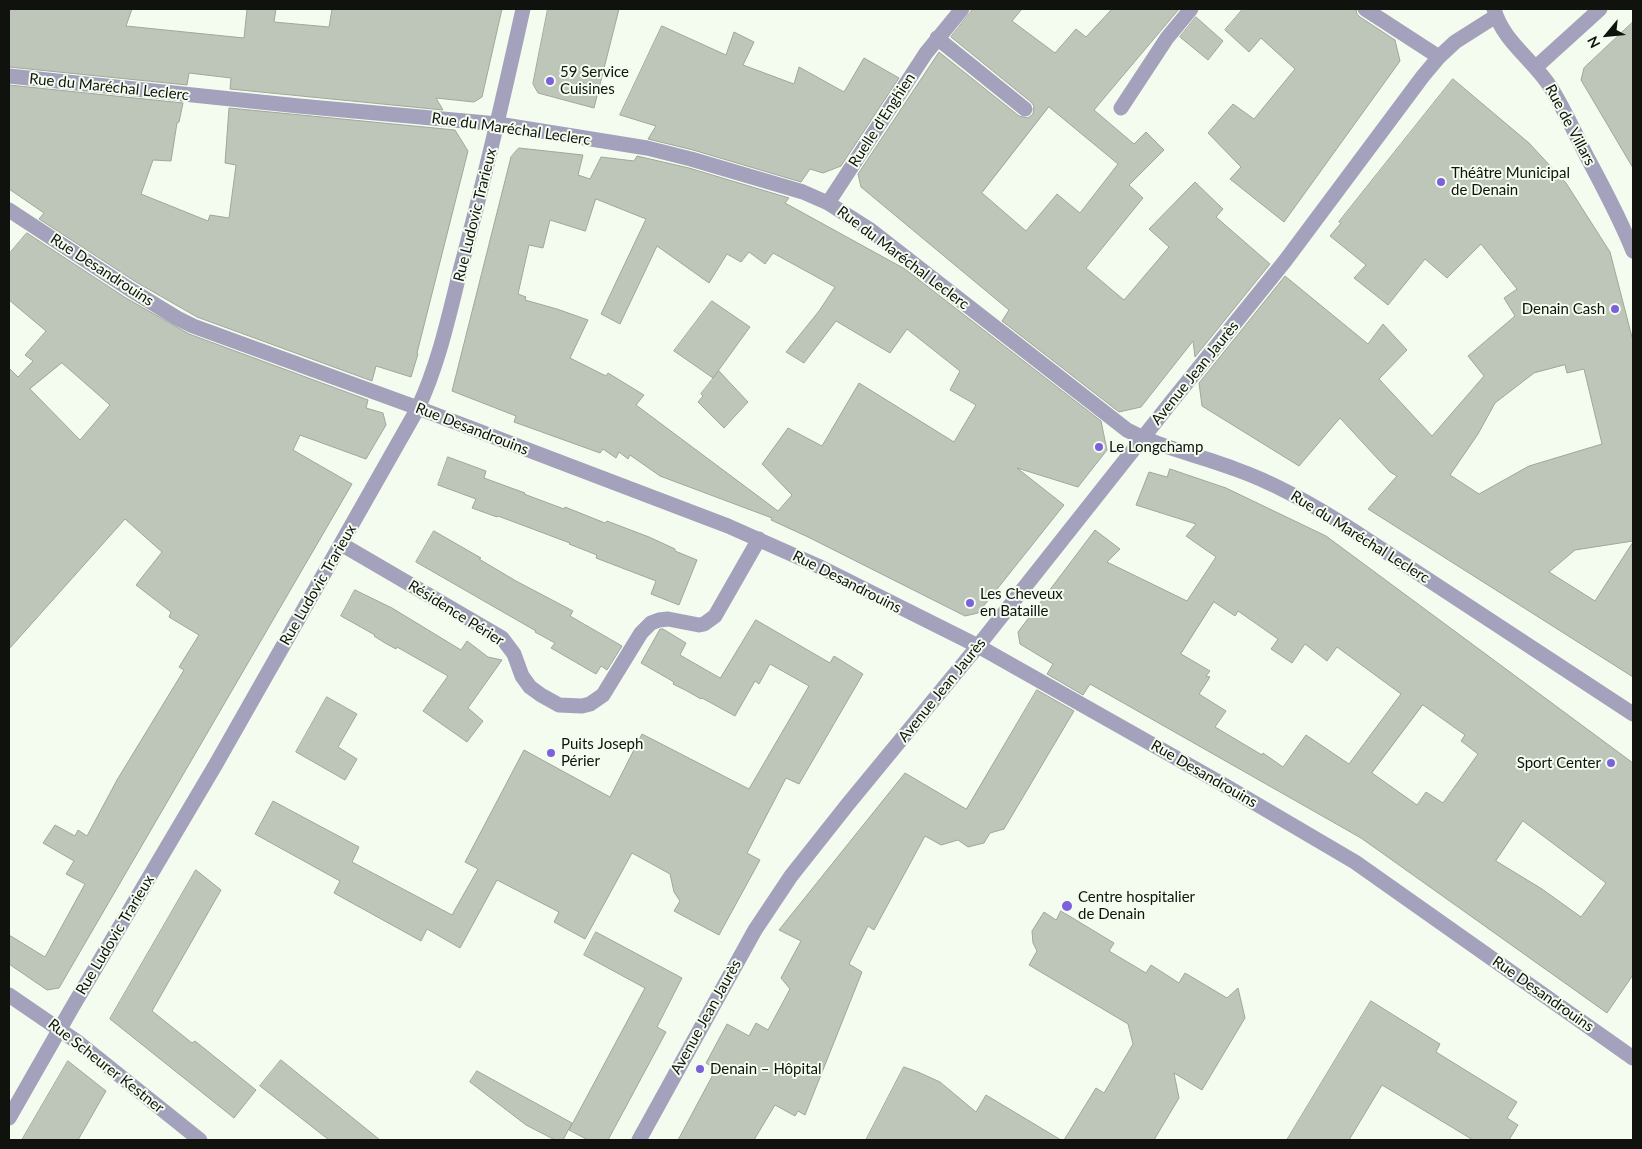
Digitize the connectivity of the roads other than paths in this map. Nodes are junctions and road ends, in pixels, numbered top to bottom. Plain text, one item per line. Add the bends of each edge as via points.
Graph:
1 (523, 9) edge
2 (962, 9) edge
3 (1191, 9) edge
4 (1365, 9) edge
5 (1600, 9) edge
6 (1495, 12) edge
7 (936, 38) junction
8 (1439, 57) junction
9 (1536, 67) junction
10 (9, 76) edge
11 (1121, 108) dead end
12 (1024, 109) dead end
13 (498, 124) junction
14 (828, 203) junction
15 (9, 210) edge
16 (1632, 246) edge
17 (418, 408) junction
18 (1143, 438) junction
19 (760, 539) junction
20 (341, 544) junction
21 (978, 646) junction
22 (1633, 714) edge
23 (9, 995) edge
24 (59, 1029) junction
25 (1633, 1058) edge
26 (9, 1118) edge
27 (200, 1140) edge
28 (639, 1140) edge

1 - 13 street, Rue Ludovic Trarieux
2 - 7 street, Ruelle d'Enghien
3 - 11 street via 1167,38
4 - 8 street
5 - 9 street
6 - 8 street, Avenue Jean Jaurès
6 - 9 street, Rue de Villars via 1508,39
7 - 12 street
7 - 14 street, Ruelle d'Enghien
8 - 18 street, Avenue Jean Jaurès via 1285,262
9 - 16 street, Rue de Villars via 1551,88
10 - 13 street, Rue du Maréchal Leclerc
13 - 14 street, Rue du Maréchal Leclerc via 668,153 786,186
13 - 17 street, Rue Ludovic Trarieux via 432,377
14 - 18 street, Rue du Maréchal Leclerc via 880,237 1106,415
15 - 17 street, Rue Desandrouins via 178,318 229,340
17 - 19 street, Rue Desandrouins
17 - 20 street, Rue Ludovic Trarieux
18 - 21 street, Avenue Jean Jaurès
18 - 22 street, Rue du Maréchal Leclerc via 1237,469 1311,504
19 - 20 street, Résidence Périer via 714,616 704,624 668,619 651,623 641,633 603,696 582,706 559,704 541,695 522,676 514,654 502,638
19 - 21 street, Rue Desandrouins
20 - 24 street, Rue Ludovic Trarieux via 216,764
21 - 25 street, Rue Desandrouins via 1355,862
21 - 28 street, Avenue Jean Jaurès via 776,897
23 - 24 street, Rue Scheurer Kestner
24 - 26 street, Rue Ludovic Trarieux
24 - 27 street, Rue Scheurer Kestner

